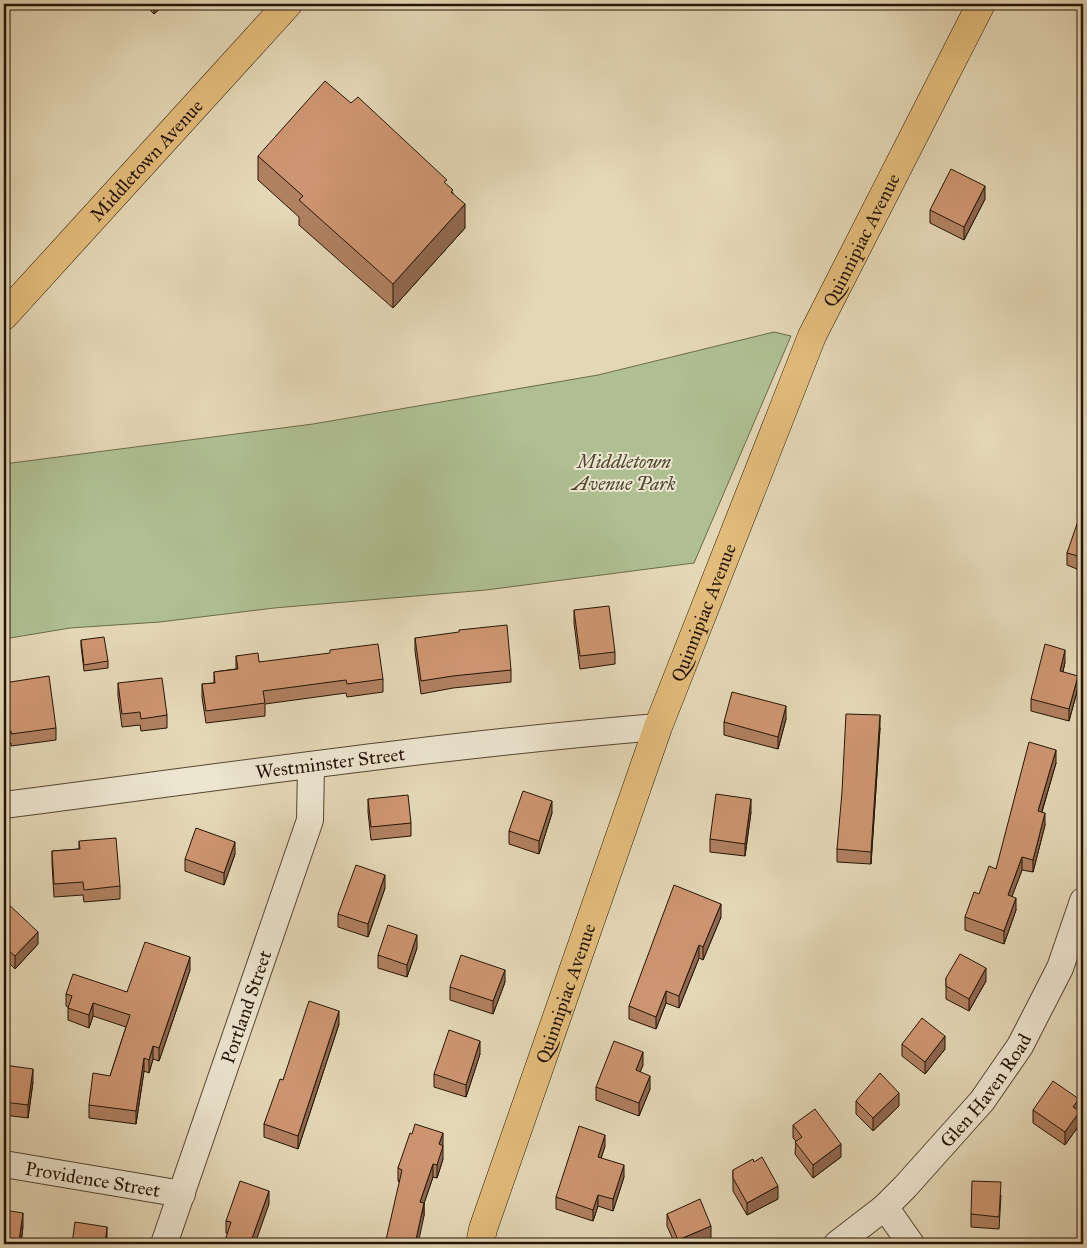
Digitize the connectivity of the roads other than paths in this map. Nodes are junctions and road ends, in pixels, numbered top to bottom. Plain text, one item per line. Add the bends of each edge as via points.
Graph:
1 (288, 4) edge
2 (982, 4) edge
3 (4, 316) edge
4 (658, 727) junction
5 (311, 765) junction
6 (4, 805) edge
7 (1083, 901) edge
8 (4, 1164) edge
9 (182, 1194) junction
10 (885, 1207) junction
11 (164, 1244) edge
12 (480, 1244) edge
13 (837, 1244) edge
14 (911, 1244) edge

1 - 3 main road, Middletown Avenue
2 - 4 main road, Quinnipiac Avenue via 812,336
4 - 5 street, Westminster Street
4 - 12 main road, Quinnipiac Avenue
5 - 6 street, Westminster Street
5 - 9 street, Portland Street via 310,820
7 - 10 street, Glen Haven Road via 1060,968 1020,1046 982,1101
8 - 9 street, Providence Street
9 - 11 street, Portland Street
10 - 13 street, Glen Haven Road
10 - 14 street

